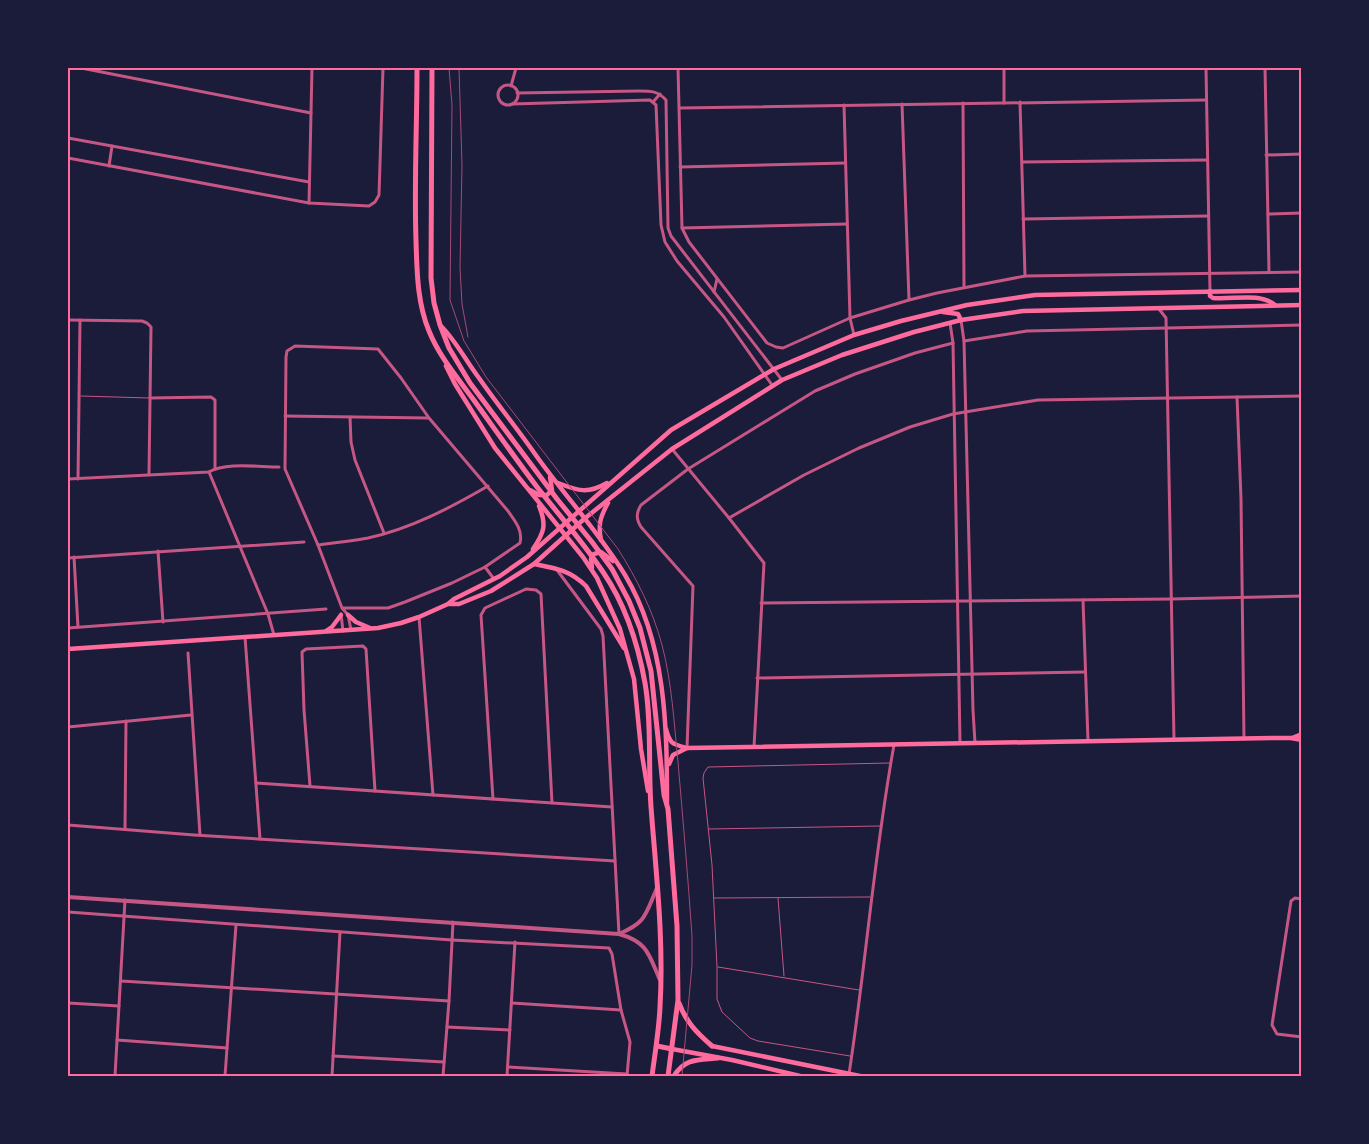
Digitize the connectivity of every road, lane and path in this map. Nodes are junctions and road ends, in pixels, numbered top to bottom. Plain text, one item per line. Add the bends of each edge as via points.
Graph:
1 (80, 68) edge
2 (312, 68) edge
3 (383, 68) edge
4 (417, 68) edge
5 (432, 68) edge
6 (516, 68) edge
7 (678, 68) edge
8 (1004, 68) edge
9 (1206, 68) edge
10 (1265, 68) edge
11 (511, 86) junction
12 (517, 93) junction
13 (660, 94) junction
14 (1206, 100) junction
15 (653, 102) junction
16 (1020, 102) junction
17 (963, 103) junction
18 (1004, 103) junction
19 (512, 104) junction
20 (902, 104) junction
21 (844, 105) junction
22 (679, 108) junction
23 (311, 113) junction
24 (68, 138) edge
25 (112, 146) junction
26 (1302, 154) edge
27 (1266, 155) junction
28 (68, 158) edge
29 (1207, 160) junction
30 (1022, 162) junction
31 (845, 163) junction
32 (109, 166) junction
33 (680, 167) junction
34 (310, 182) junction
35 (309, 203) junction
36 (1302, 213) edge
37 (1268, 214) junction
38 (1208, 216) junction
39 (1023, 219) junction
40 (847, 224) junction
41 (682, 228) junction
42 (1268, 272) junction
43 (1302, 272) edge
44 (1210, 273) junction
45 (1024, 276) junction
46 (717, 279) junction
47 (964, 287) junction
48 (1302, 290) edge
49 (714, 292) junction
50 (1210, 292) junction
51 (909, 300) junction
52 (1275, 305) junction
53 (1302, 305) edge
54 (1159, 308) junction
55 (939, 312) junction
56 (850, 318) junction
57 (68, 320) edge
58 (80, 320) junction
59 (961, 320) junction
60 (950, 323) junction
61 (440, 325) junction
62 (1302, 325) edge
63 (1167, 327) junction
64 (854, 335) junction
65 (964, 341) junction
66 (953, 343) junction
67 (440, 353) junction
68 (774, 369) junction
69 (764, 374) junction
70 (782, 380) junction
71 (772, 385) junction
72 (79, 396) junction
73 (1302, 396) edge
74 (1237, 397) junction
75 (150, 398) junction
76 (1167, 398) junction
77 (966, 411) junction
78 (953, 414) junction
79 (284, 416) junction
80 (350, 417) junction
81 (429, 418) junction
82 (672, 449) junction
83 (279, 467) dead end
84 (215, 469) junction
85 (688, 469) junction
86 (209, 472) junction
87 (549, 473) junction
88 (149, 474) junction
89 (78, 478) junction
90 (615, 478) junction
91 (68, 479) edge
92 (557, 482) junction
93 (524, 485) junction
94 (488, 486) junction
95 (609, 499) junction
96 (538, 503) junction
97 (578, 511) junction
98 (729, 518) junction
99 (584, 520) junction
100 (560, 528) junction
101 (384, 533) junction
102 (566, 537) junction
103 (304, 542) dead end
104 (602, 542) junction
105 (318, 545) junction
106 (238, 546) junction
107 (158, 551) junction
108 (74, 557) junction
109 (527, 557) junction
110 (68, 558) edge
111 (534, 564) junction
112 (617, 564) junction
113 (485, 567) junction
114 (555, 568) junction
115 (596, 578) junction
116 (494, 580) junction
117 (1302, 596) edge
118 (1242, 597) junction
119 (1171, 599) junction
120 (1083, 600) junction
121 (956, 601) junction
122 (971, 601) junction
123 (448, 604) junction
124 (761, 604) junction
125 (342, 608) junction
126 (326, 609) dead end
127 (268, 614) junction
128 (348, 615) junction
129 (341, 616) junction
130 (419, 617) junction
131 (163, 622) junction
132 (78, 627) junction
133 (68, 628) edge
134 (370, 628) junction
135 (343, 630) junction
136 (351, 630) junction
137 (325, 632) junction
138 (274, 635) junction
139 (245, 637) junction
140 (68, 649) edge
141 (188, 653) dead end
142 (628, 656) junction
143 (1085, 672) junction
144 (972, 674) junction
145 (958, 675) junction
146 (757, 678) junction
147 (191, 715) junction
148 (126, 722) junction
149 (68, 727) edge
150 (666, 729) junction
151 (1302, 734) edge
152 (1291, 738) junction
153 (1244, 739) junction
154 (1174, 740) junction
155 (1302, 740) edge
156 (1088, 741) junction
157 (960, 743) junction
158 (975, 743) junction
159 (894, 745) junction
160 (754, 747) junction
161 (686, 748) junction
162 (891, 763) junction
163 (667, 770) junction
164 (256, 783) junction
165 (310, 786) junction
166 (375, 791) junction
167 (433, 795) junction
168 (493, 799) junction
169 (650, 800) junction
170 (552, 803) junction
171 (612, 807) junction
172 (668, 809) junction
173 (68, 825) edge
174 (881, 826) junction
175 (124, 829) junction
176 (709, 829) junction
177 (200, 836) junction
178 (260, 839) junction
179 (615, 861) junction
180 (657, 888) junction
181 (68, 896) edge
182 (871, 896) junction
183 (778, 897) junction
184 (713, 898) junction
185 (1302, 899) edge
186 (126, 900) junction
187 (68, 912) edge
188 (124, 917) junction
189 (453, 922) junction
190 (236, 924) junction
191 (340, 932) junction
192 (619, 934) junction
193 (452, 940) junction
194 (515, 942) junction
195 (717, 967) junction
196 (784, 977) junction
197 (121, 981) junction
198 (661, 982) junction
199 (232, 988) junction
200 (861, 990) junction
201 (336, 994) junction
202 (678, 1000) junction
203 (449, 1001) junction
204 (68, 1003) edge
205 (512, 1003) junction
206 (119, 1006) junction
207 (621, 1010) junction
208 (447, 1027) junction
209 (510, 1030) junction
210 (1302, 1037) edge
211 (117, 1040) junction
212 (657, 1046) junction
213 (712, 1046) joint
214 (227, 1048) junction
215 (672, 1049) junction
216 (333, 1056) junction
217 (852, 1056) junction
218 (718, 1058) junction
219 (444, 1062) junction
220 (508, 1067) junction
221 (849, 1074) junction
222 (627, 1075) edge
223 (115, 1076) edge
224 (225, 1076) edge
225 (332, 1076) edge
226 (443, 1076) edge
227 (507, 1076) edge
228 (652, 1076) edge
229 (668, 1076) edge
230 (674, 1076) edge
231 (800, 1076) edge
232 (860, 1076) edge

1 - 23 street
2 - 23 street
3 - 35 street via 379,195 369,206
4 - 67 highway via 417,271 420,300
5 - 61 highway via 431,278
6 - 11 street
7 - 22 street
8 - 18 street
9 - 14 street
10 - 27 street
11 - 12 street
11 - 19 street via 500,88 498,96 504,105
12 - 13 street via 639,91
12 - 19 street
13 - 15 street
13 - 49 street via 666,100 668,228 679,248
14 - 16 street
14 - 29 street
15 - 19 street
15 - 69 street via 656,105 661,225 665,242
16 - 18 street
16 - 30 street
17 - 18 street
17 - 20 street
17 - 47 street
20 - 21 street
20 - 51 street
21 - 22 street
21 - 31 street
22 - 33 street
23 - 34 street
24 - 25 street
25 - 32 street
25 - 34 street
26 - 27 street
27 - 37 street
28 - 32 street
29 - 30 street
29 - 38 street
30 - 39 street
31 - 33 street
31 - 40 street
32 - 35 street
33 - 41 street
34 - 35 street
36 - 37 street
37 - 42 street
38 - 39 street
38 - 44 street
39 - 45 street
40 - 41 street
40 - 56 street
41 - 46 street
42 - 43 street
42 - 44 street
44 - 45 street
44 - 50 street
45 - 47 street
46 - 49 street
46 - 56 street via 767,343 776,347 783,348
47 - 51 street
48 - 50 main road
49 - 68 street
50 - 52 main road via 1213,298 1258,298
50 - 55 main road via 1035,295
51 - 56 street
52 - 53 main road
52 - 54 main road
54 - 59 main road via 1022,311
54 - 63 street via 1166,318
55 - 59 main road via 958,314
55 - 64 main road
56 - 64 street
57 - 58 street
58 - 72 street
58 - 75 street via 142,321 151,327
59 - 60 main road
59 - 65 street
60 - 66 street
60 - 70 main road via 842,355
61 - 87 main road
61 - 172 highway via 449,348 470,383 612,569 629,601 651,671
62 - 63 street
63 - 65 street via 1027,330
63 - 76 street
64 - 68 main road
65 - 77 street
66 - 78 street
66 - 85 street via 915,353 815,391
67 - 93 main road via 455,384 495,448
67 - 169 highway via 604,574 623,610 645,684
68 - 69 main road
68 - 70 street
69 - 71 street
69 - 90 main road via 671,430
70 - 71 main road
71 - 82 main road
72 - 75 lane
72 - 89 street
73 - 74 street
74 - 76 street
74 - 118 street
75 - 84 street via 215,400
75 - 88 street
76 - 77 street via 1038,400
76 - 119 street
77 - 78 street
77 - 122 street
78 - 98 street via 859,448
78 - 121 street
79 - 80 street
79 - 81 street via 287,351 301,345 378,349
79 - 105 street via 285,469
80 - 81 street
80 - 101 street via 355,460
81 - 94 street
82 - 85 street
82 - 95 main road
83 - 84 street
84 - 86 street
85 - 98 street
85 - 161 street via 642,505 637,519 693,586
86 - 88 street
86 - 106 street
87 - 92 main road
87 - 93 main road via 552,490 547,495 538,495
88 - 89 street
89 - 91 street
90 - 92 main road via 590,490 572,489
90 - 97 main road
92 - 97 main road
93 - 96 main road
94 - 101 street via 440,513
94 - 113 street via 519,527 521,535 520,543
95 - 99 main road
95 - 104 main road via 599,521
96 - 100 main road
96 - 109 main road via 544,526
97 - 99 main road
97 - 100 main road
98 - 124 street via 764,563
99 - 102 main road
99 - 104 main road
100 - 102 main road
100 - 109 main road
101 - 105 street
102 - 111 main road
102 - 115 main road
103 - 106 street
104 - 112 main road
105 - 125 street
106 - 107 street
106 - 127 street
107 - 108 street
107 - 131 street
108 - 110 street
108 - 132 street
109 - 116 main road
111 - 114 main road
111 - 123 main road via 492,592 459,604
112 - 115 main road via 601,552 594,554 590,562
112 - 150 main road via 648,625 659,664
113 - 116 street
113 - 125 street via 388,608
114 - 142 main road via 570,573 586,586
114 - 171 street via 601,629
115 - 142 main road via 620,629
116 - 123 main road
117 - 118 street
118 - 119 street
118 - 153 street
119 - 120 street
119 - 154 street
120 - 122 street
120 - 143 street
121 - 122 street
121 - 124 street
121 - 145 street
122 - 144 street
123 - 130 main road
124 - 146 street
125 - 128 street
125 - 129 street
126 - 127 street
127 - 131 street
127 - 138 street
128 - 134 main road
128 - 136 street
129 - 135 street
129 - 137 main road
130 - 134 main road via 391,626
130 - 167 street
131 - 132 street
132 - 133 street
134 - 136 main road
135 - 136 main road
135 - 137 main road
137 - 138 main road
138 - 139 main road
139 - 140 main road
139 - 164 street
141 - 147 street
142 - 169 main road
143 - 144 street
143 - 156 street
144 - 145 street
144 - 158 street
145 - 146 street
145 - 157 street
146 - 160 street
147 - 148 street
147 - 177 street
148 - 149 street
148 - 175 street
150 - 161 main road via 670,741
150 - 163 main road
151 - 152 main road
152 - 153 main road
152 - 155 main road
153 - 154 main road
154 - 156 main road
156 - 158 main road
157 - 158 main road
157 - 159 main road
159 - 160 main road
159 - 162 street
160 - 161 main road
161 - 163 main road via 672,755
162 - 174 street
162 - 176 lane via 708,767 703,778
163 - 172 main road
164 - 165 street
164 - 178 street
165 - 166 street
165 - 166 street via 302,652 306,649 364,646
166 - 167 street
167 - 168 street
168 - 170 street
168 - 170 street via 481,615 485,608 526,589 541,594
169 - 180 highway
170 - 171 street
171 - 179 street
172 - 202 highway via 677,926
173 - 175 street
174 - 176 lane
174 - 182 street
175 - 177 street
176 - 184 lane
177 - 178 street
178 - 179 street
179 - 192 street
180 - 192 street via 640,923
180 - 198 highway
181 - 186 street
182 - 183 lane
182 - 200 street
183 - 184 lane
183 - 196 lane
184 - 195 lane
185 - 210 street via 1291,901 1272,1025 1277,1034
186 - 188 street
186 - 189 street
187 - 188 street
188 - 190 street
188 - 197 street
189 - 192 street
189 - 193 street
190 - 191 street
190 - 199 street
191 - 193 street
191 - 201 street
192 - 198 street via 641,943
193 - 194 street
193 - 203 street
194 - 205 street
194 - 207 street via 609,948
195 - 196 lane
195 - 217 lane via 717,999 722,1012 750,1038
196 - 200 lane
197 - 199 street
197 - 206 street
198 - 212 highway
199 - 201 street
199 - 214 street
200 - 217 street
201 - 203 street
201 - 216 street
202 - 213 highway via 696,1032
202 - 215 highway
203 - 208 street
204 - 206 street
205 - 207 street
205 - 209 street
206 - 211 street
207 - 222 street via 630,1042
208 - 209 street
208 - 219 street
209 - 220 street
211 - 214 street
211 - 223 street
212 - 215 highway
212 - 228 highway
213 - 221 main road
214 - 224 street
215 - 218 main road
215 - 229 highway
216 - 219 street
216 - 225 street
217 - 221 street
218 - 230 highway via 687,1062
218 - 231 main road
219 - 226 street
220 - 222 street
220 - 227 street
221 - 232 main road

